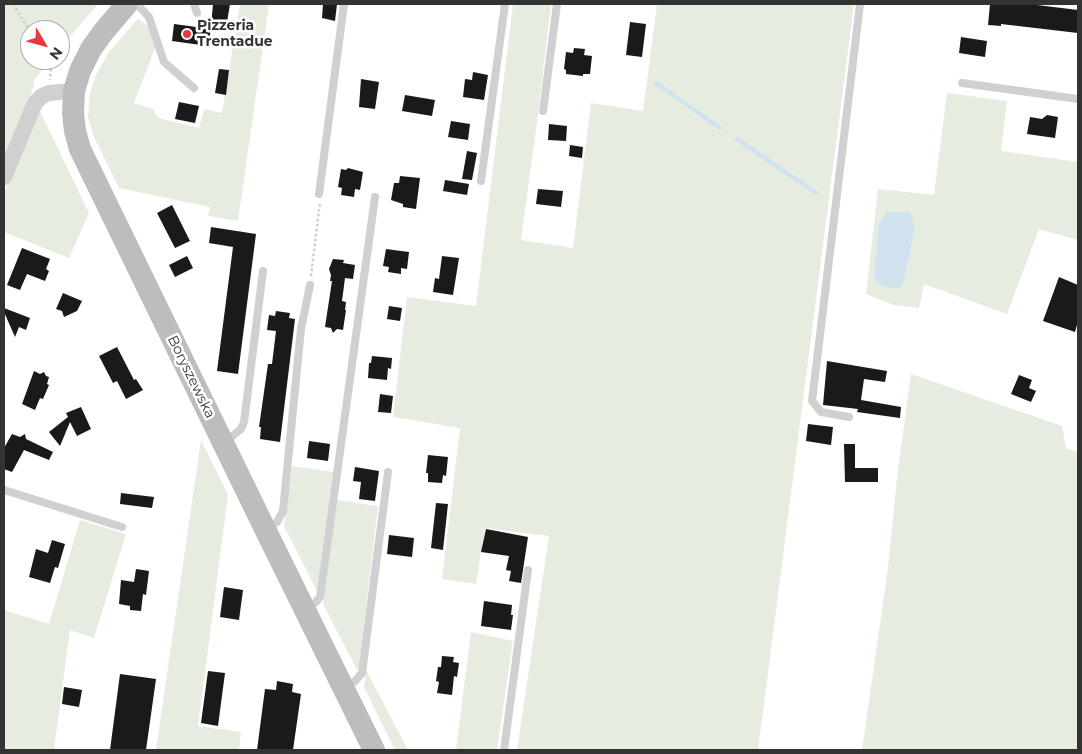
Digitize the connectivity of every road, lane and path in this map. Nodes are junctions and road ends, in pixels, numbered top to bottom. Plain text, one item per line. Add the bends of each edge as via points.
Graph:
1 (13, 4) edge
2 (127, 4) edge
3 (137, 4) edge
4 (194, 4) edge
5 (344, 4) edge
6 (505, 4) edge
7 (558, 4) edge
8 (860, 4) edge
9 (197, 13) dead end
10 (23, 20) edge
11 (51, 70) edge
12 (962, 83) dead end
13 (194, 88) dead end
14 (74, 91) junction
15 (49, 93) junction
16 (1078, 99) edge
17 (543, 111) dead end
18 (4, 177) edge
19 (482, 181) dead end
20 (319, 194) joint
21 (375, 197) dead end
22 (263, 270) dead end
23 (310, 285) joint
24 (849, 417) dead end
25 (223, 443) junction
26 (388, 472) dead end
27 (4, 490) edge
28 (122, 527) dead end
29 (266, 531) junction
30 (528, 570) dead end
31 (305, 609) junction
32 (344, 689) junction
33 (374, 750) edge
34 (504, 750) edge

1 - 10 path
2 - 14 main road, Boryszewska via 91,49
3 - 13 lane via 150,17 164,62
4 - 9 lane
5 - 20 lane
6 - 19 lane
7 - 17 lane
8 - 24 lane via 812,401 820,412
11 - 15 path
12 - 16 lane
14 - 15 street
14 - 25 main road, Boryszewska via 73,114 80,149
15 - 18 street via 35,103
20 - 23 path
21 - 31 lane via 320,597
22 - 25 lane via 244,422
23 - 29 lane via 301,329 283,510 277,522
25 - 29 main road, Boryszewska
26 - 32 lane via 362,673
27 - 28 lane
29 - 31 main road, Boryszewska
30 - 34 lane
31 - 32 main road, Boryszewska
32 - 33 main road, Boryszewska

